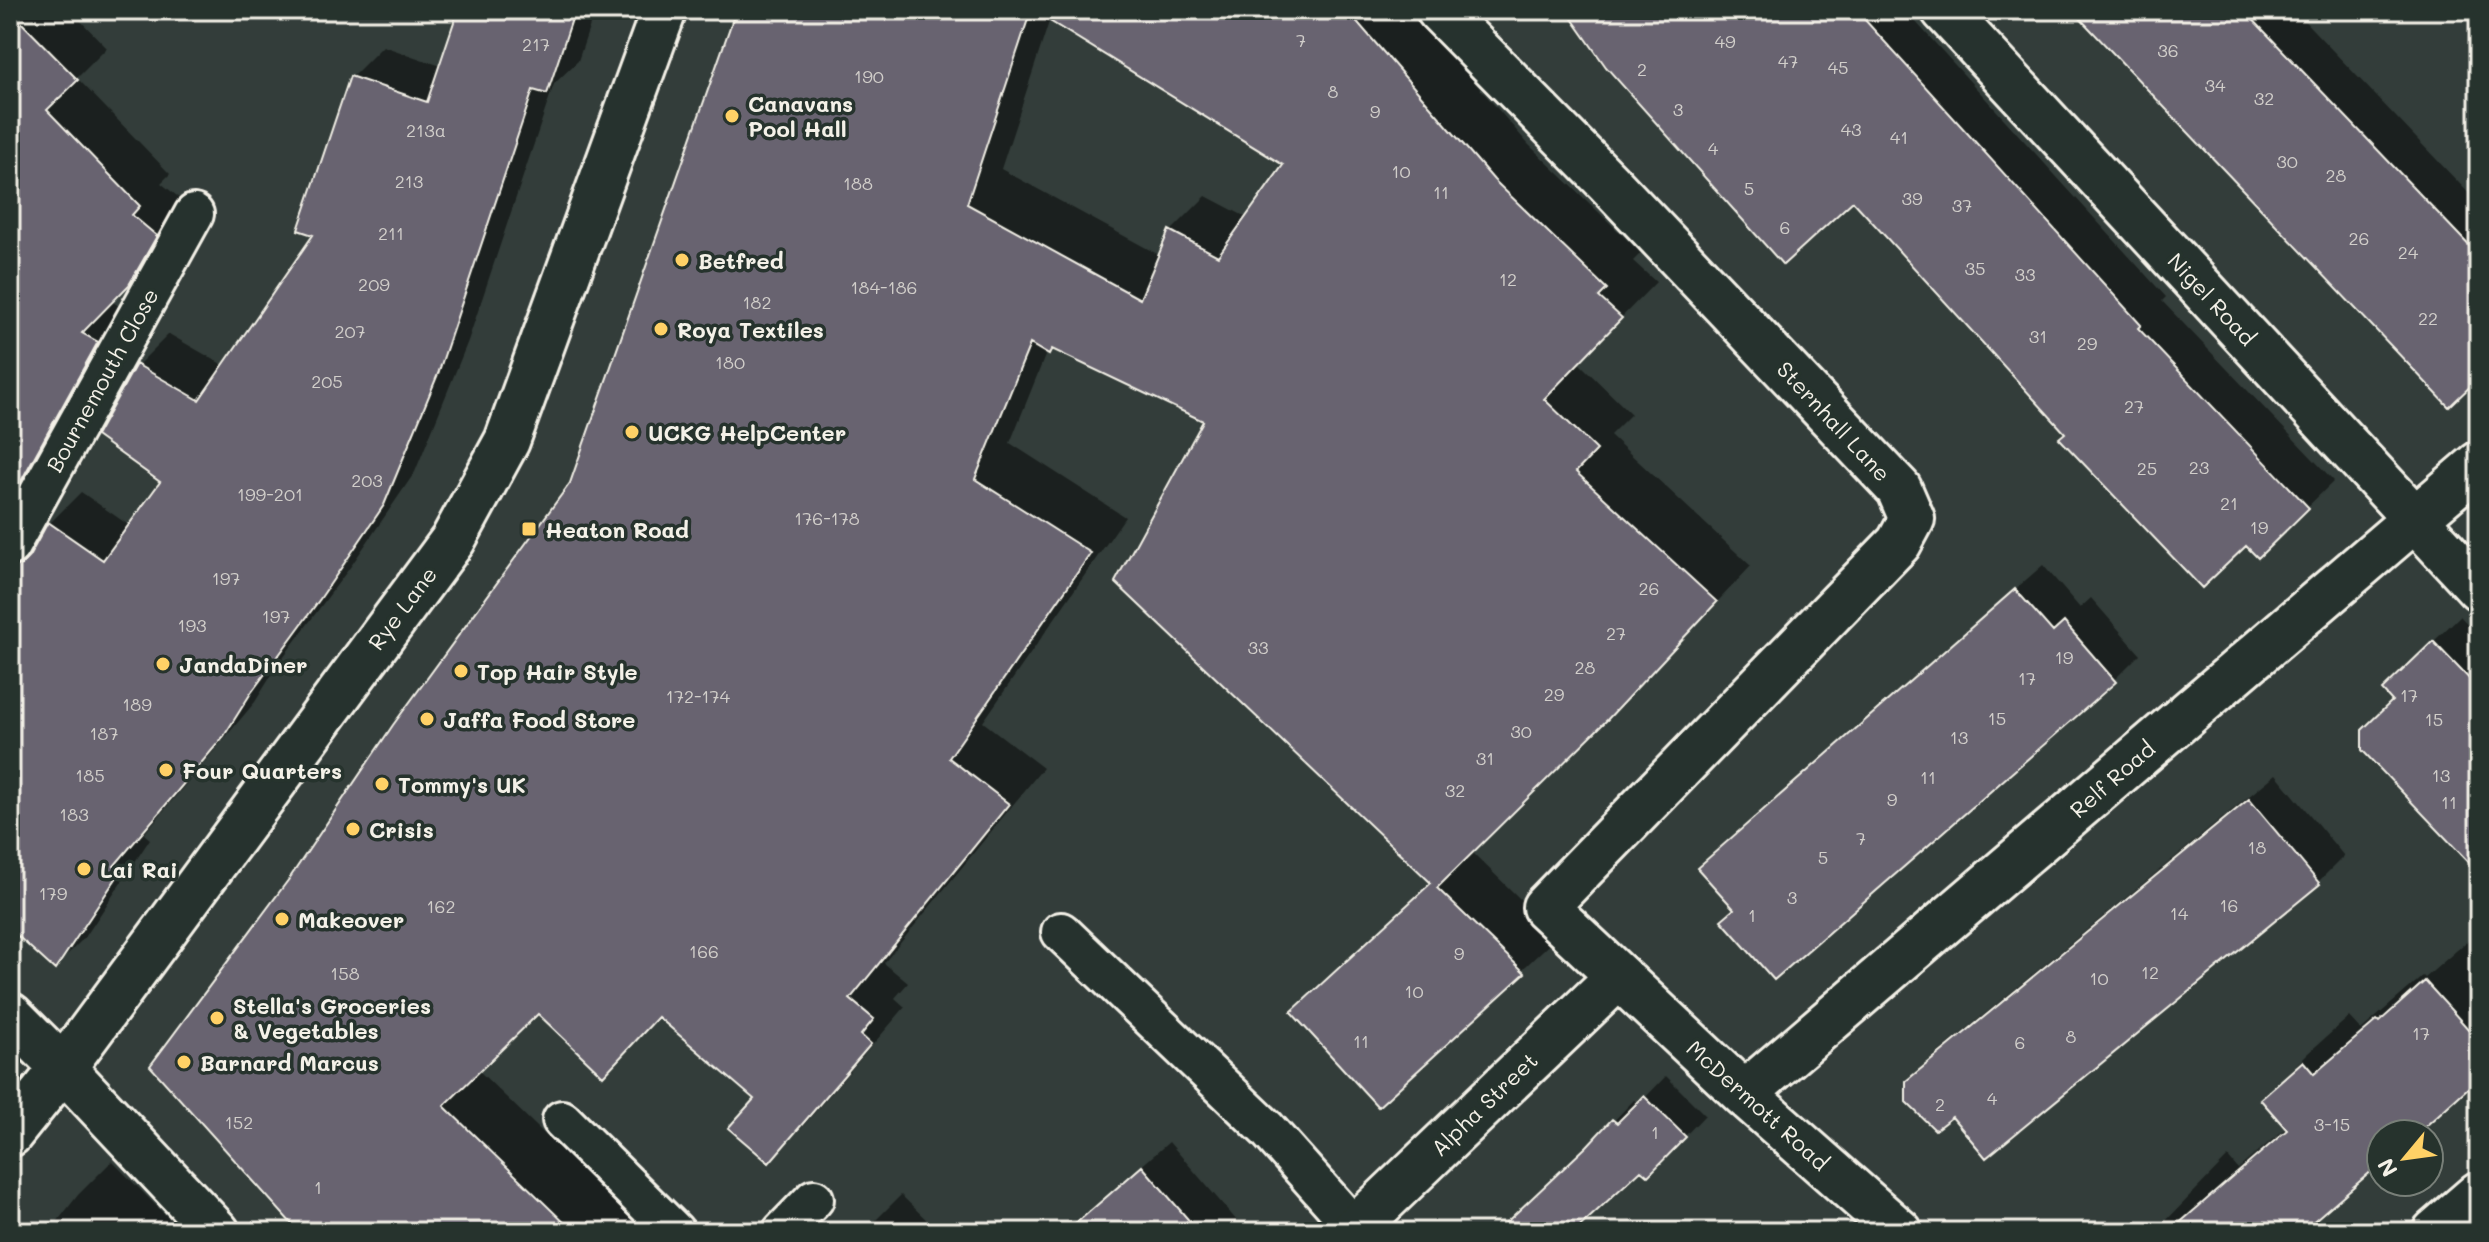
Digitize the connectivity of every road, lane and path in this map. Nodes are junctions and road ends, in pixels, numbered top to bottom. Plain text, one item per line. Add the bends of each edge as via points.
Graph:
1 (664, 10) edge
2 (1439, 10) edge
3 (1944, 10) edge
4 (194, 214) dead end
5 (2479, 464) edge
6 (2414, 519) junction
7 (10, 546) edge
8 (2479, 588) edge
9 (1061, 932) dead end
10 (1618, 977) junction
11 (10, 1015) edge
12 (63, 1068) junction
13 (1744, 1094) junction
14 (562, 1120) dead end
15 (10, 1134) edge
16 (2479, 1194) edge
17 (814, 1199) dead end
18 (1353, 1230) edge
19 (217, 1232) edge
20 (675, 1232) edge
21 (782, 1232) edge
22 (1900, 1232) edge
23 (2435, 1232) edge

1 - 12 street, Rye Lane via 507,441 453,540
2 - 10 street, Sternhall Lane via 1899,489 1912,519 1899,543 1545,907
3 - 6 street, Nigel Road
4 - 7 lane, Bournemouth Close
5 - 6 street, Relf Road
6 - 8 street, Nigel Road
6 - 13 street, Relf Road
9 - 18 lane via 1267,1129
10 - 13 street, McDermott Road
10 - 18 street, Alpha Street
11 - 12 street
12 - 15 street, Rye Lane
12 - 19 street
13 - 22 street, McDermott Road
14 - 20 lane
16 - 23 street
17 - 21 lane

